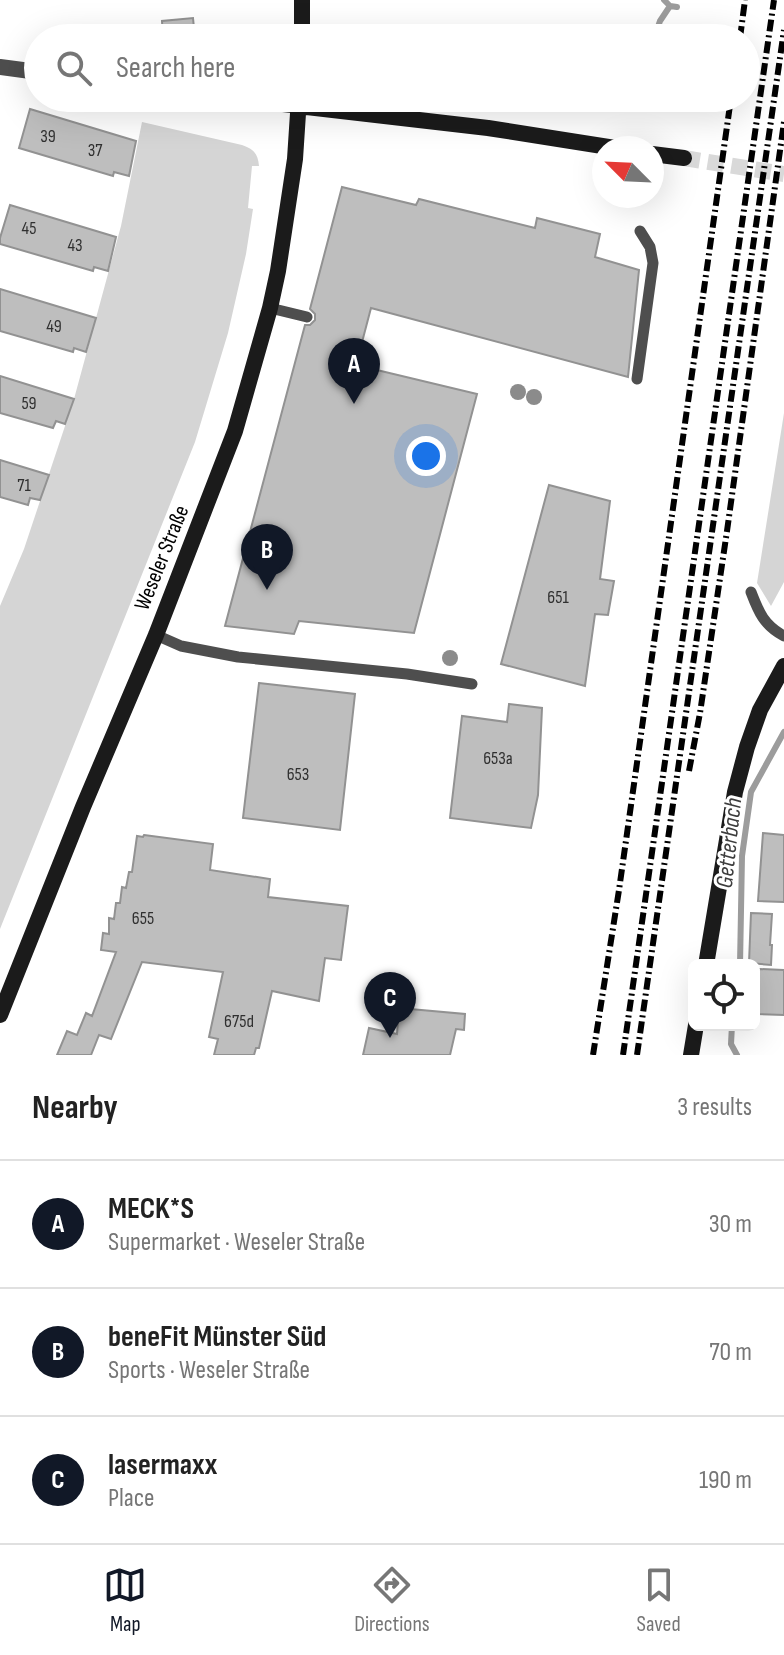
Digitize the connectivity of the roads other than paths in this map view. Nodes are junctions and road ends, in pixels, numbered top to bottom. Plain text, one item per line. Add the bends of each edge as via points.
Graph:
1 (302, 0) edge
2 (302, 24) edge
3 (0, 67) edge
4 (24, 70) edge
5 (298, 112) edge
6 (372, 112) edge
7 (592, 144) edge
8 (664, 156) edge
9 (684, 158) tunnel mouth
10 (640, 231) dead end
11 (270, 308) junction
12 (307, 317) dead end
13 (637, 379) dead end
14 (751, 592) dead end
15 (156, 635) junction
16 (784, 636) edge
17 (784, 666) edge
18 (472, 684) dead end
19 (707, 959) edge
20 (0, 1015) edge
21 (695, 1031) edge
22 (691, 1055) edge

1 - 2 main road
3 - 4 street
5 - 11 main road, Weseler Straße via 285,232
6 - 7 main road
8 - 9 main road
10 - 13 lane via 653,263
11 - 12 lane
11 - 15 main road, Weseler Straße via 235,431
14 - 16 lane via 759,613
15 - 18 lane via 194,650 238,657
15 - 20 main road, Weseler Straße
17 - 19 main road via 760,710 735,792
21 - 22 main road

